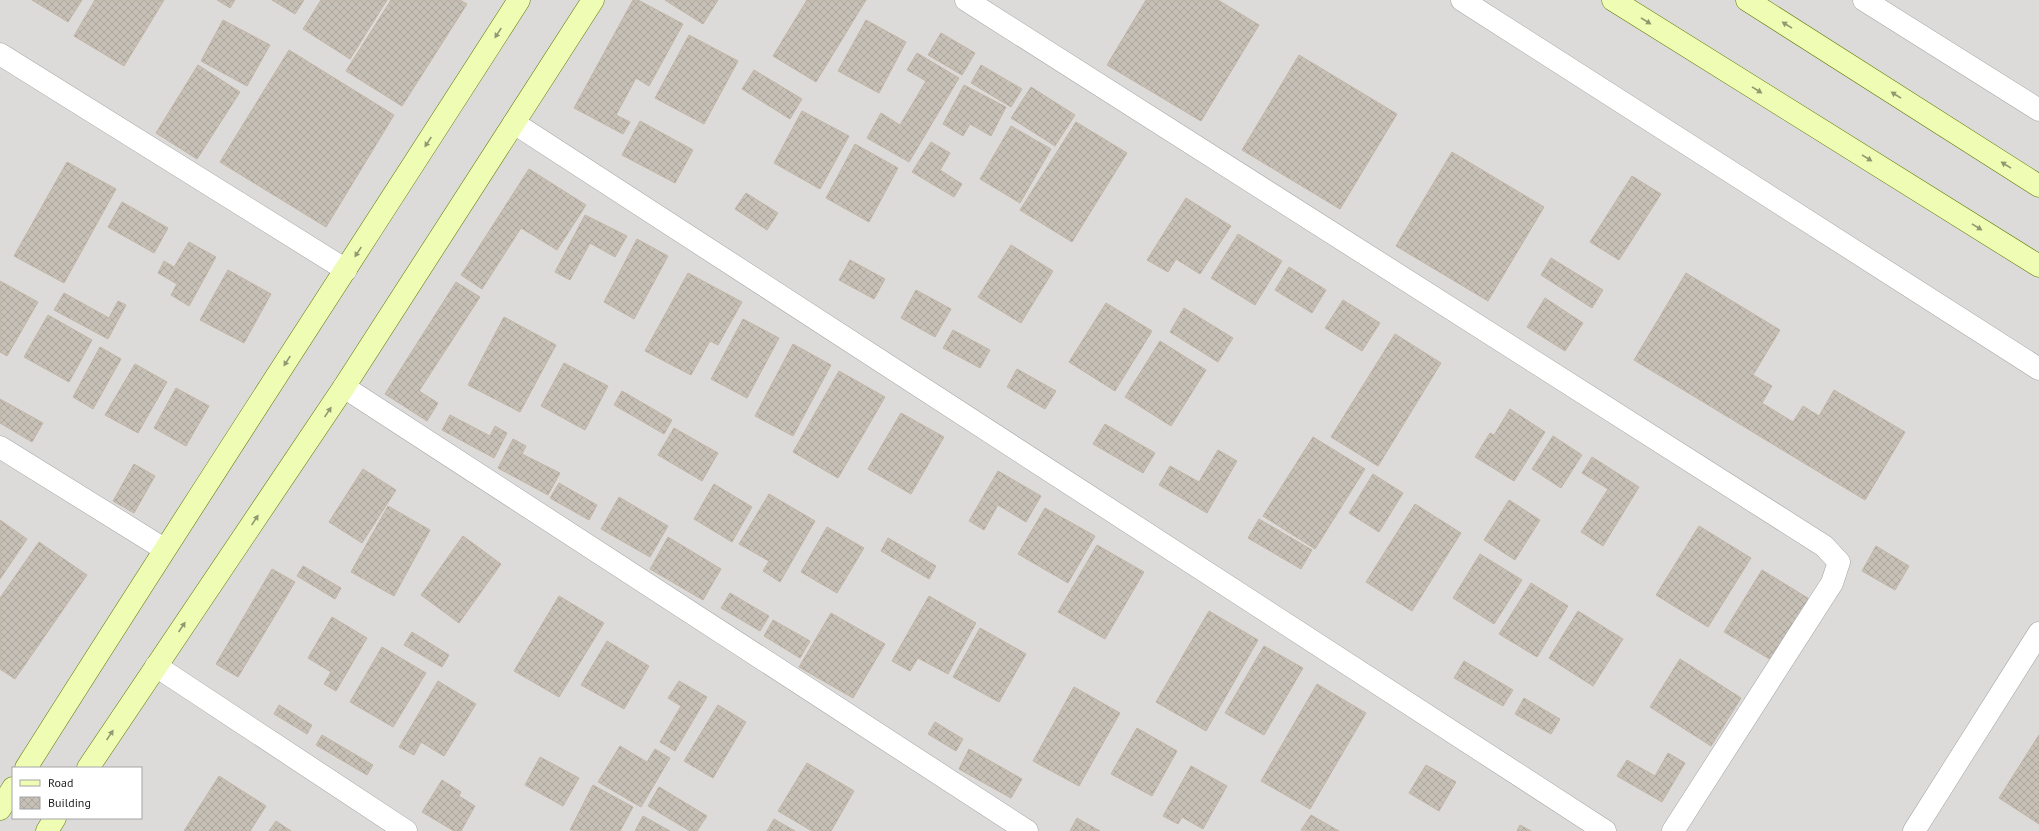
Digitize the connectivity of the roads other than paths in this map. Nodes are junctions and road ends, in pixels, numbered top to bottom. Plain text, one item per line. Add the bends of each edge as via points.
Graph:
1 (519, 0) edge
2 (592, 0) edge
3 (966, 0) edge
4 (1462, 0) edge
5 (1613, 0) edge
6 (1747, 0) edge
7 (1864, 0) edge
8 (0, 54) edge
9 (2039, 110) edge
10 (514, 123) junction
11 (2039, 186) edge
12 (2039, 266) edge
13 (346, 270) junction
14 (2039, 368) edge
15 (344, 387) junction
16 (0, 447) edge
17 (164, 549) junction
18 (2039, 633) edge
19 (156, 666) junction
20 (27, 767) edge
21 (89, 767) edge
22 (12, 790) edge
23 (0, 809) edge
24 (54, 819) edge
25 (47, 831) edge
26 (406, 831) edge
27 (1027, 831) edge
28 (1605, 831) edge
29 (1673, 831) edge
30 (1914, 831) edge

1 -> 13 street
2 - 10 street
3 - 29 street via 1824,546 1839,562 1832,583
4 - 14 street
5 -> 12 street
11 -> 6 street
7 - 9 street
8 - 13 street
10 - 15 street
10 - 28 street
13 -> 17 street
19 -> 15 street
15 - 27 street
16 - 17 street
17 - 20 street
18 - 30 street
21 -> 19 street
19 - 26 street
22 - 23 street
24 - 25 street

